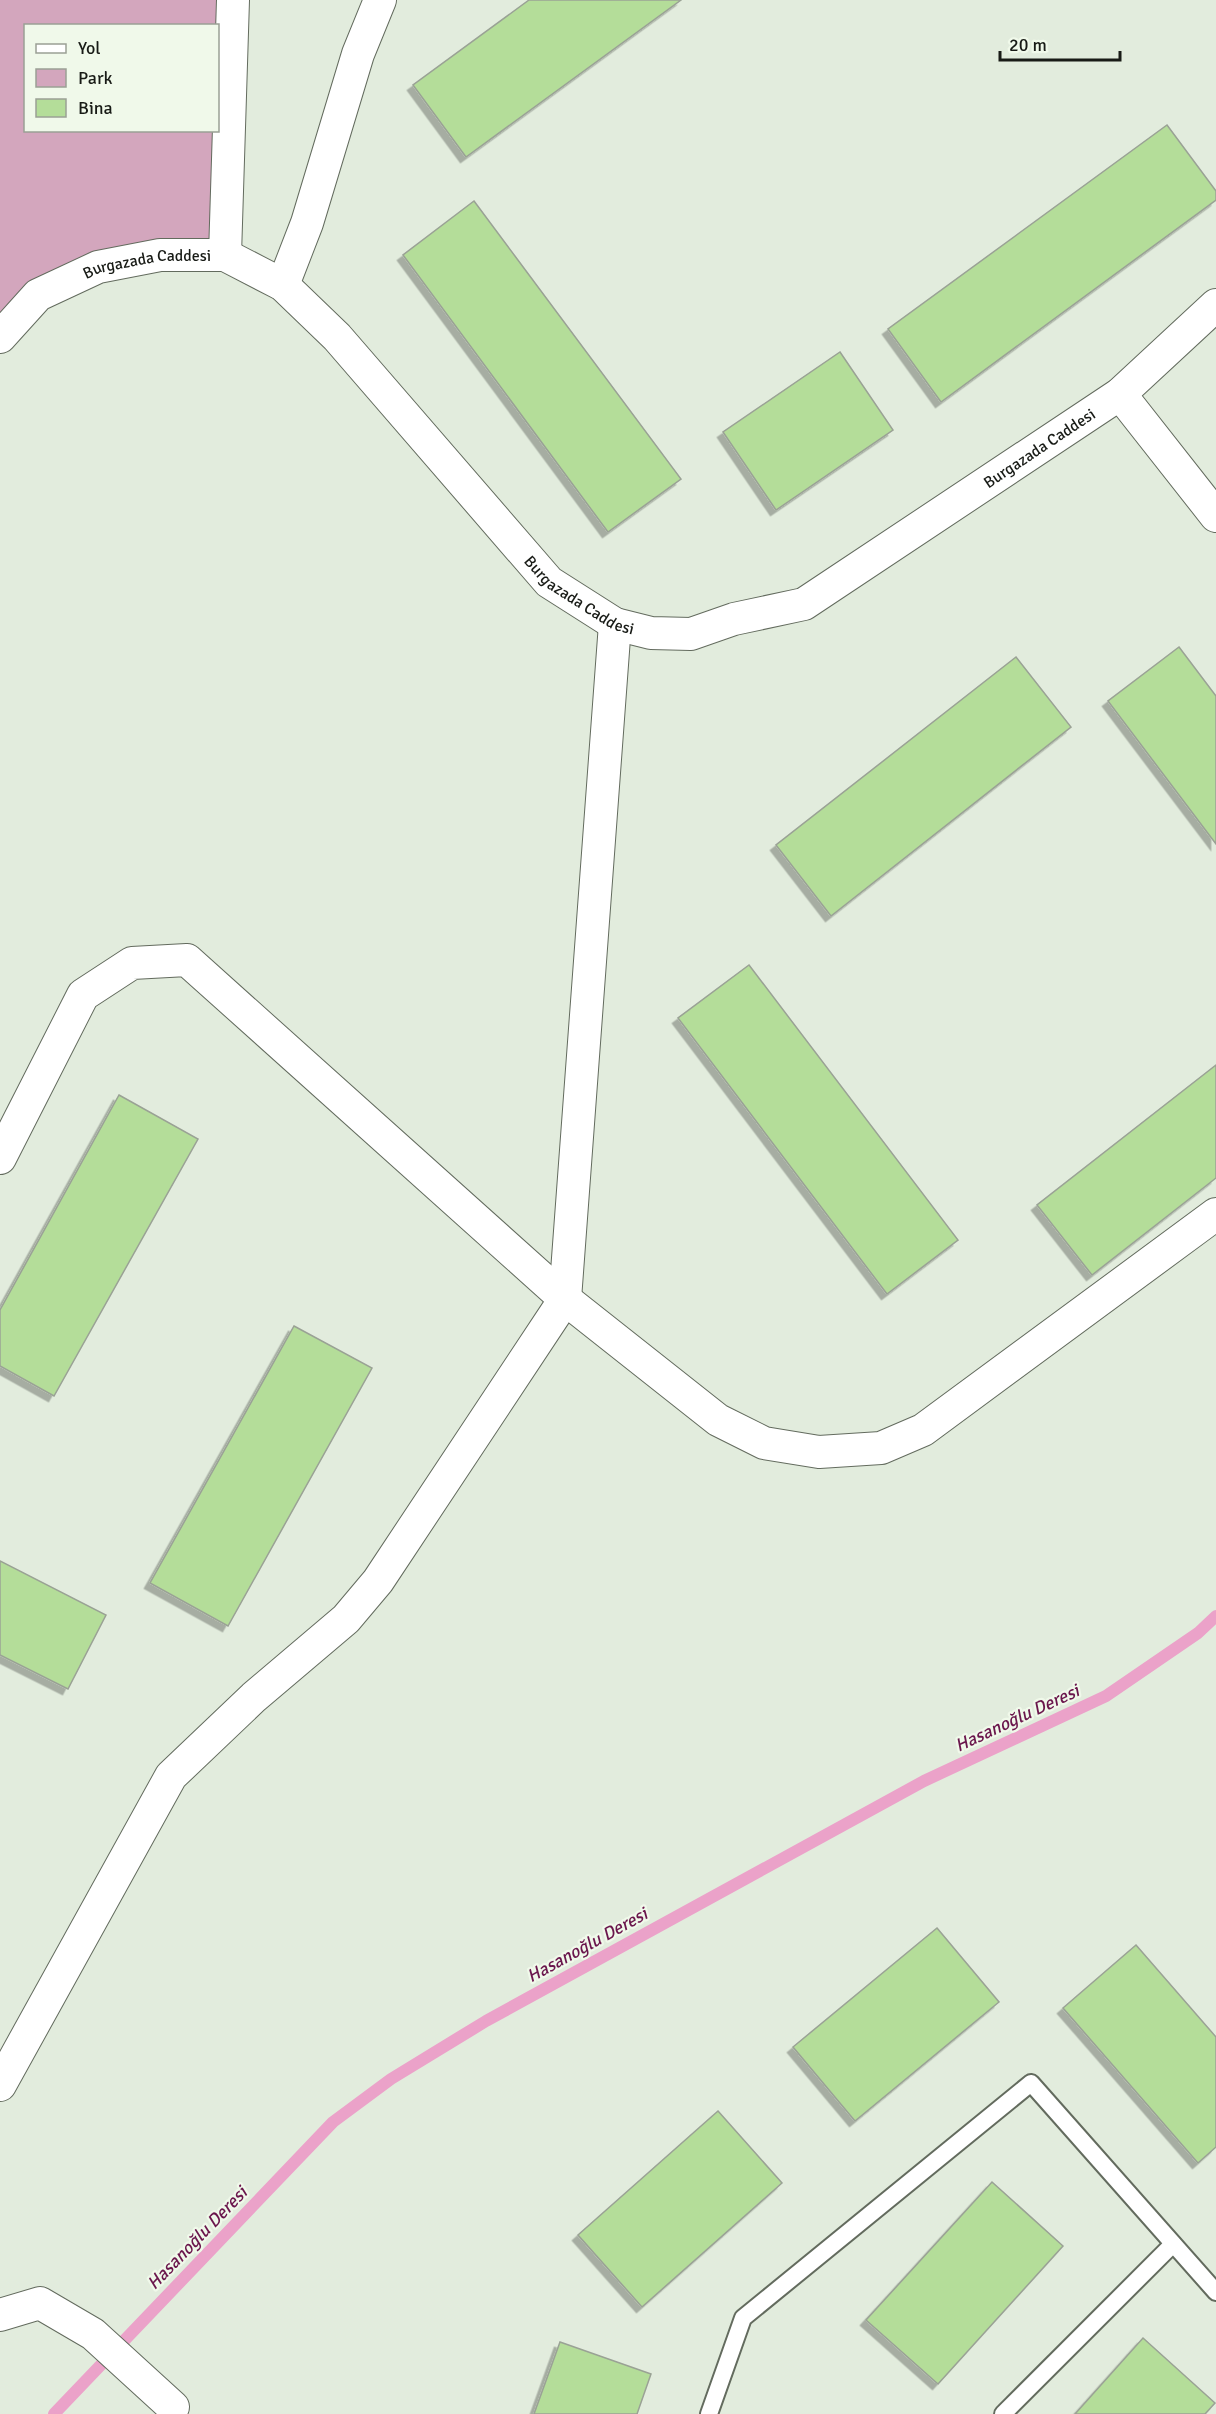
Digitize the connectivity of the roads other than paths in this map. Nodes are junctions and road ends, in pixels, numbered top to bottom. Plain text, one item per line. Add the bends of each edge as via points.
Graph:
1 (233, 0) edge
2 (380, 0) edge
3 (225, 255) junction
4 (283, 285) junction
5 (1216, 304) edge
6 (0, 337) edge
7 (1120, 393) junction
8 (1216, 516) edge
9 (615, 624) junction
10 (0, 1158) edge
11 (1216, 1214) edge
12 (565, 1299) junction
13 (0, 2085) edge
14 (1173, 2244) junction
15 (1216, 2292) edge
16 (0, 2315) edge
17 (173, 2407) dead end
18 (710, 2414) edge
19 (1003, 2414) edge

1 - 3 street
2 - 4 street via 358,54 307,223
3 - 4 street, Burgazada Caddesi
3 - 6 street, Burgazada Caddesi via 160,255 98,267 38,295
4 - 9 street, Burgazada Caddesi via 337,337 549,582
5 - 7 street, Burgazada Caddesi
7 - 8 street
7 - 9 street, Burgazada Caddesi via 804,604 734,619 691,634 651,633
9 - 12 street
10 - 12 street via 83,995 132,963 187,960
11 - 12 street via 923,1430 881,1448 819,1452 765,1443 718,1420
12 - 13 street via 378,1581 345,1619 254,1697 171,1776
14 - 15 lane
14 - 18 lane via 1031,2083 743,2318
14 - 19 lane
16 - 17 street via 40,2303 93,2334

